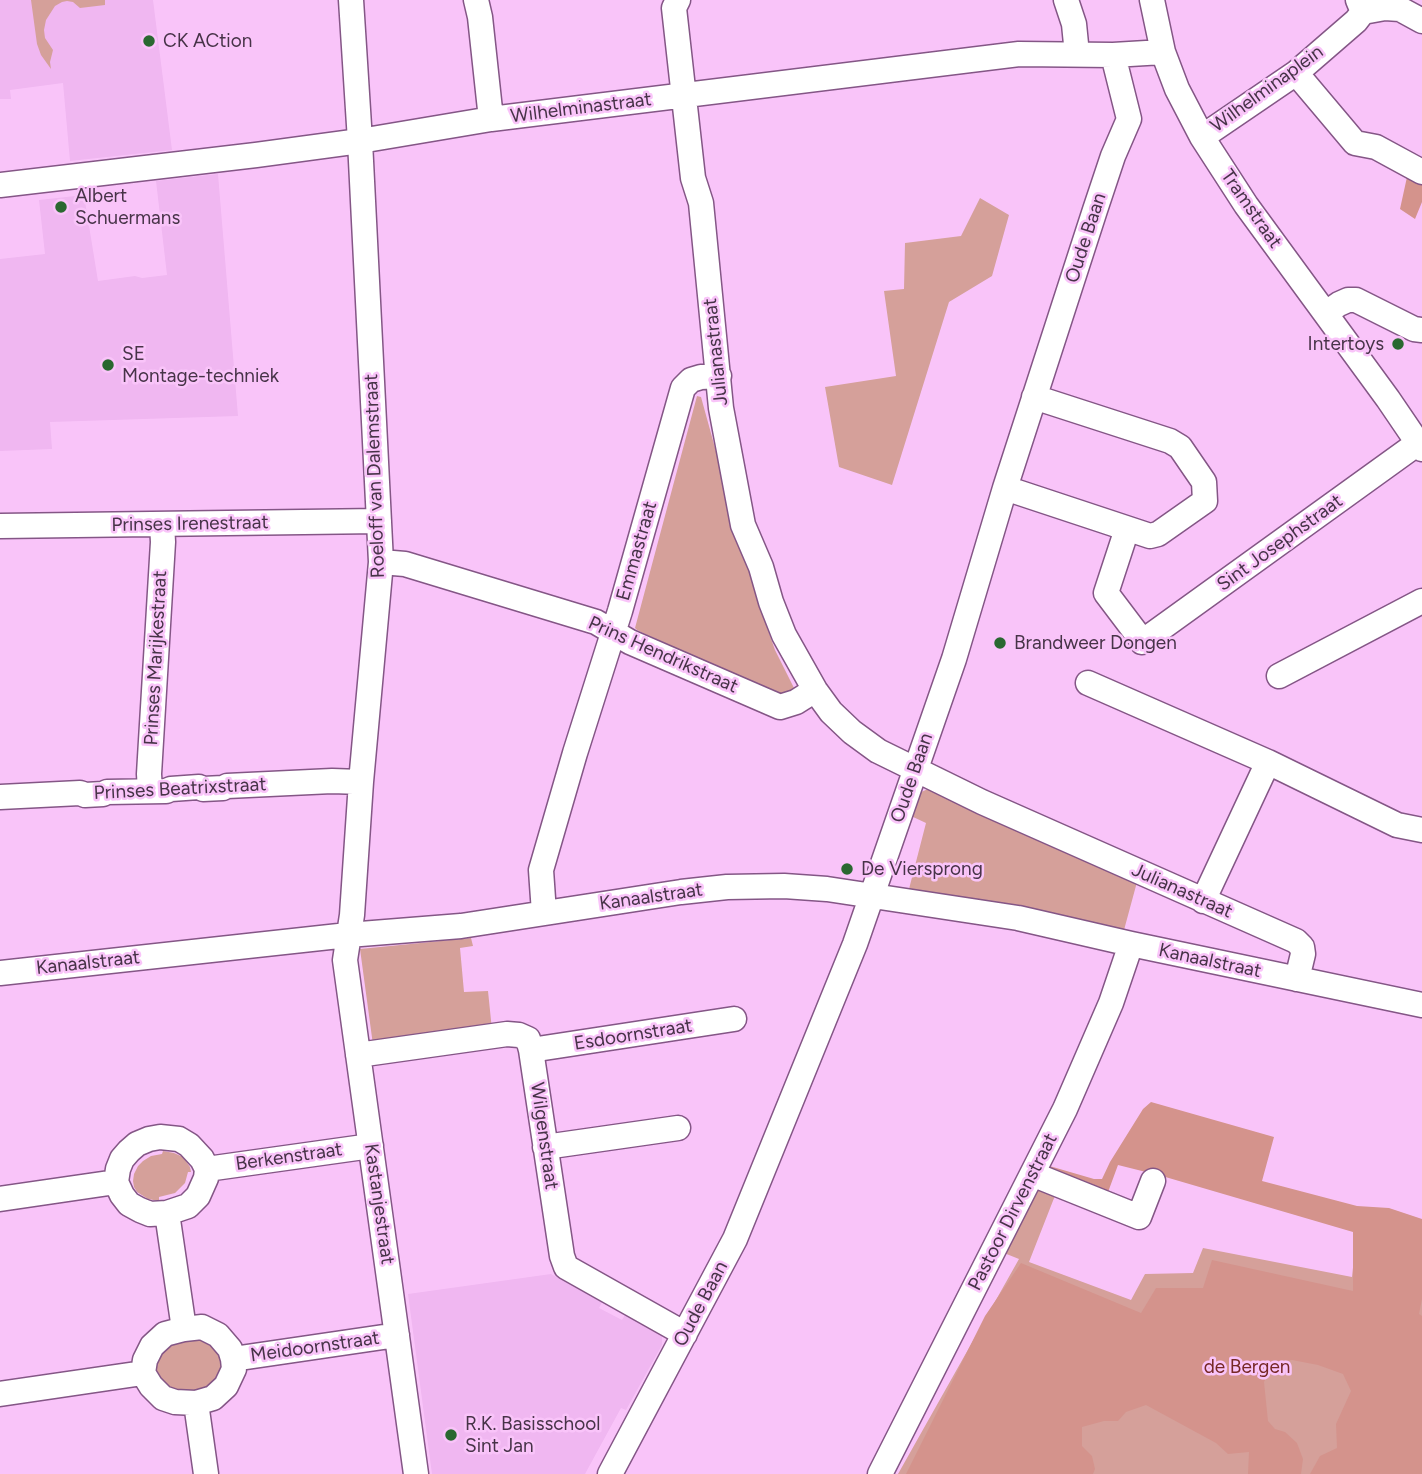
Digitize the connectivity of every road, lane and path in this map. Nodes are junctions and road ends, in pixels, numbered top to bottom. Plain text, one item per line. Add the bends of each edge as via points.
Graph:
1 (351, 0) edge
2 (476, 0) edge
3 (678, 0) edge
4 (1066, 0) edge
5 (1152, 0) edge
6 (1360, 6) edge
7 (1422, 21) edge
8 (1163, 52) junction
9 (1077, 54) junction
10 (1113, 55) junction
11 (1296, 73) junction
12 (683, 96) junction
13 (491, 119) junction
14 (1202, 137) junction
15 (360, 141) junction
16 (1422, 172) edge
17 (0, 185) edge
18 (1325, 313) junction
19 (1422, 330) edge
20 (719, 376) junction
21 (1034, 397) junction
22 (1420, 446) edge
23 (1005, 488) junction
24 (379, 521) junction
25 (162, 524) junction
26 (0, 526) edge
27 (1127, 529) junction
28 (381, 562) junction
29 (1422, 601) edge
30 (613, 631) junction
31 (1279, 676) dead end
32 (1088, 683) dead end
33 (815, 690) junction
34 (1268, 762) junction
35 (915, 770) junction
36 (361, 782) junction
37 (150, 791) junction
38 (0, 797) edge
39 (1422, 830) edge
40 (872, 895) junction
41 (1203, 901) junction
42 (544, 913) junction
43 (348, 935) junction
44 (1131, 944) junction
45 (0, 973) edge
46 (1297, 979) junction
47 (1422, 1005) edge
48 (734, 1019) dead end
49 (531, 1050) junction
50 (358, 1055) junction
51 (678, 1128) dead end
52 (371, 1146) junction
53 (545, 1147) junction
54 (207, 1169) junction
55 (1032, 1174) junction
56 (1153, 1181) dead end
57 (116, 1182) junction
58 (0, 1199) edge
59 (167, 1213) junction
60 (184, 1329) junction
61 (685, 1334) junction
62 (397, 1335) junction
63 (233, 1359) junction
64 (143, 1373) junction
65 (0, 1394) edge
66 (196, 1403) junction
67 (206, 1474) edge
68 (416, 1474) edge
69 (610, 1474) edge
70 (880, 1474) edge

1 - 15 street, Roeloff van Dalemstraat
2 - 13 street
3 - 12 street, Julianastraat via 674,8
4 - 9 street
5 - 8 street, Tramstraat
6 - 7 street, Wilhelminaplein via 1400,9
6 - 11 street, Wilhelminaplein via 1356,21
8 - 10 street, Wilhelminastraat
8 - 14 street, Tramstraat
9 - 10 street, Wilhelminastraat
9 - 12 street, Wilhelminastraat via 1019,54
10 - 21 street, Oude Baan via 1129,119
11 - 14 street, Wilhelminaplein
11 - 16 street via 1355,144 1377,147
12 - 13 street, Wilhelminastraat
12 - 20 street, Julianastraat via 693,178 701,203
13 - 15 street, Wilhelminastraat
14 - 18 street, Tramstraat
15 - 17 street, Wilhelminastraat
15 - 24 street, Roeloff van Dalemstraat
18 - 19 street via 1339,303 1356,300
18 - 22 street, Sint Josephstraat
20 - 30 street, Emmastraat via 691,380 683,388
20 - 33 street, Julianastraat via 743,526 785,635
21 - 23 street, Oude Baan
21 - 27 street via 1180,447 1204,482 1205,500 1158,534
22 - 27 street, Sint Josephstraat via 1139,638 1106,593
23 - 27 street
23 - 35 street, Oude Baan
24 - 25 street, Prinses Irenestraat
24 - 28 street, Roeloff van Dalemstraat
25 - 26 street, Prinses Irenestraat
25 - 37 street, Prinses Marijkestraat
28 - 30 street, Prins Hendrikstraat via 405,564
28 - 36 street, Roeloff van Dalemstraat
29 - 31 street
30 - 33 street, Prins Hendrikstraat via 780,707
30 - 42 street, Emmastraat via 541,870
32 - 34 street
33 - 35 street via 852,733
34 - 39 street via 1396,825
34 - 41 street
35 - 40 street, Oude Baan
35 - 41 street, Julianastraat
36 - 37 street, Prinses Beatrixstraat
36 - 43 street, Roeloff van Dalemstraat
37 - 38 street, Prinses Beatrixstraat
40 - 42 street, Kanaalstraat via 784,886 727,887
40 - 44 street, Kanaalstraat via 1018,918
40 - 61 street, Oude Baan via 734,1239
41 - 46 street, Julianastraat via 1296,941 1303,954
42 - 43 street, Kanaalstraat via 461,926
43 - 45 street, Kanaalstraat
43 - 50 street, Kastanjestraat via 345,960
44 - 46 street, Kanaalstraat
44 - 55 street, Pastoor Dirvenstraat via 1111,1003
46 - 47 street
48 - 49 street, Esdoornstraat
49 - 50 street via 528,1039 507,1034
49 - 53 street, Wilgenstraat
50 - 52 street, Kastanjestraat
51 - 53 street
52 - 54 street, Berkenstraat
52 - 62 street, Kastanjestraat
53 - 61 street, Wilgenstraat via 566,1267
54 - 57 street via 189,1144 160,1137 129,1151
54 - 59 street via 198,1196 188,1206
55 - 56 street via 1139,1217
55 - 70 street, Pastoor Dirvenstraat
57 - 58 street
57 - 59 street via 129,1204 150,1214
59 - 60 street
60 - 63 street, Meidoornstraat via 202,1327 218,1335
60 - 64 street via 165,1334 152,1346
61 - 69 street, Oude Baan
62 - 63 street, Meidoornstraat
62 - 68 street, Kastanjestraat
63 - 66 street, Meidoornstraat via 226,1386 213,1398
64 - 65 street
64 - 66 street via 163,1398
66 - 67 street

